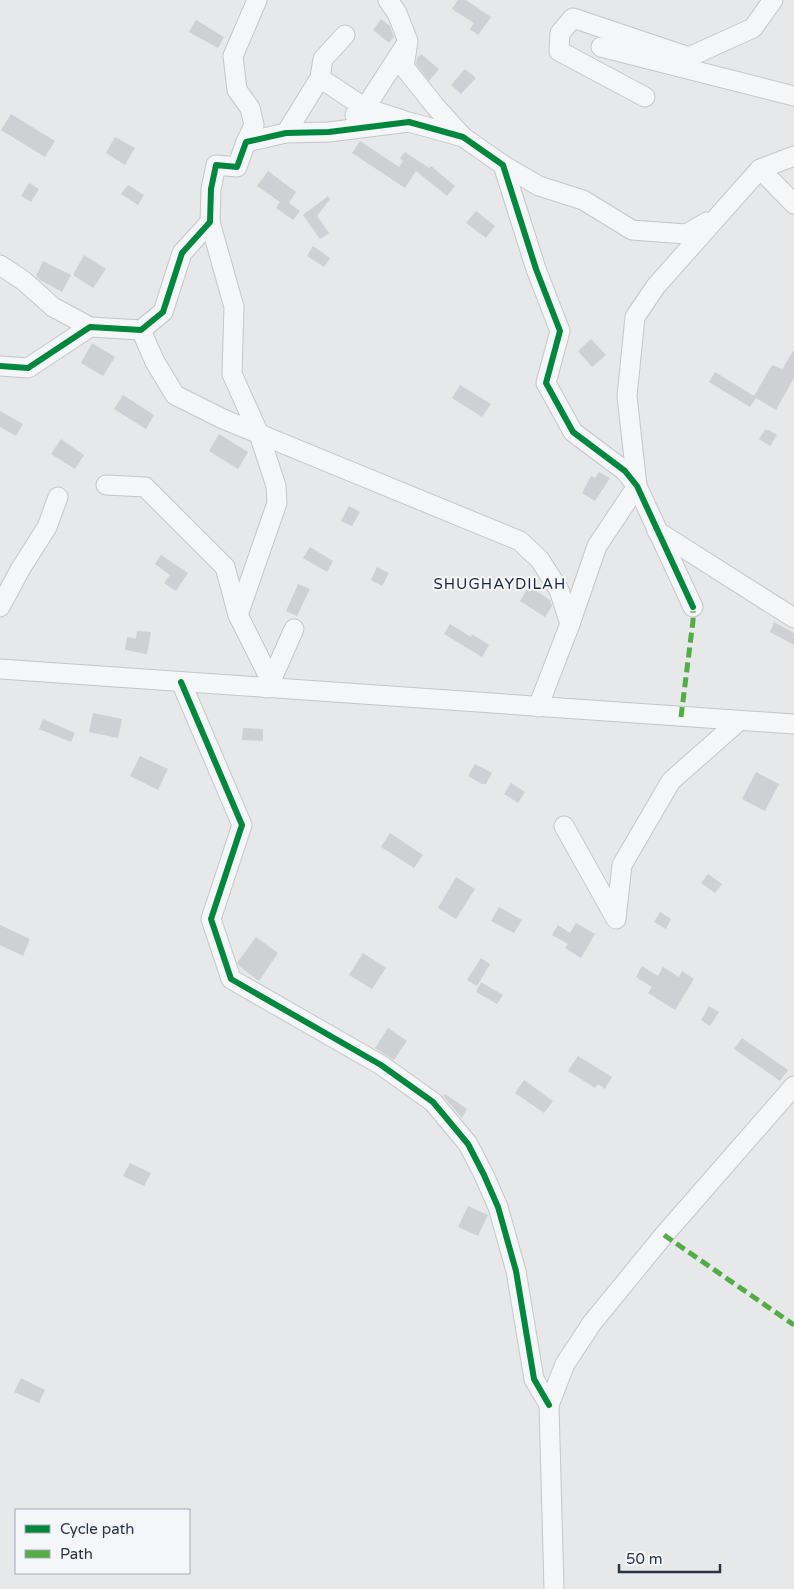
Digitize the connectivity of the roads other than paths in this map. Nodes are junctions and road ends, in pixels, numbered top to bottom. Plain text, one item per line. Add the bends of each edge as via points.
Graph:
1 (257, 0) edge
2 (388, 0) edge
3 (773, 0) edge
4 (345, 35) dead end
5 (408, 41) junction
6 (601, 47) dead end
7 (320, 78) junction
8 (794, 96) edge
9 (645, 97) dead end
10 (365, 108) junction
11 (409, 122) junction
12 (329, 132) junction
13 (286, 134) junction
14 (463, 137) junction
15 (246, 142) junction
16 (794, 156) edge
17 (503, 165) junction
18 (760, 169) junction
19 (794, 204) edge
20 (719, 216) junction
21 (210, 222) junction
22 (0, 265) edge
23 (90, 327) junction
24 (141, 330) junction
25 (0, 366) edge
26 (259, 434) junction
27 (106, 485) dead end
28 (637, 486) junction
29 (58, 497) dead end
30 (657, 531) junction
31 (0, 607) edge
32 (693, 607) dead end
33 (238, 615) junction
34 (794, 618) edge
35 (570, 624) junction
36 (294, 629) dead end
37 (0, 669) edge
38 (181, 682) junction
39 (269, 685) junction
40 (538, 707) junction
41 (739, 720) junction
42 (794, 724) edge
43 (564, 826) dead end
44 (794, 1086) edge
45 (549, 1405) junction
46 (554, 1589) edge

1 - 15 street via 233,56 237,90 250,108 254,125
2 - 5 street
3 - 9 street via 752,28 689,58 573,18 560,33 559,51
4 - 7 street via 323,59
5 - 10 street
5 - 14 street via 404,67
6 - 8 street
7 - 10 street
7 - 13 street
10 - 11 street
10 - 12 street
11 - 12 street
11 - 14 street
12 - 13 street
13 - 15 street
14 - 17 street
15 - 21 street via 238,167 216,165
16 - 18 street
17 - 20 street via 539,186 583,200 632,230 686,234
17 - 28 street via 536,269 560,330 546,383 573,432 625,471
18 - 19 street
18 - 20 street
20 - 28 street via 656,286 635,317 627,396
21 - 24 street via 182,253 162,312
21 - 26 street via 234,307 232,374
22 - 23 street via 53,307
23 - 24 street
23 - 25 street via 28,368
24 - 26 street via 155,362 176,395
26 - 33 street via 276,486 276,503
26 - 35 street via 520,541 540,560 559,590
27 - 33 street via 145,487 225,567
28 - 30 street
28 - 35 street via 597,546
29 - 31 street via 47,527
30 - 32 street
30 - 34 street
33 - 39 street
35 - 40 street
36 - 39 street
37 - 38 street
38 - 39 street
38 - 45 street via 242,825 211,919 231,979 381,1065 433,1102 468,1144 498,1207 516,1271 534,1379
39 - 40 street
40 - 41 street
41 - 42 street
41 - 43 street via 671,781 622,864 616,919
44 - 45 street via 592,1323 565,1364
45 - 46 street

